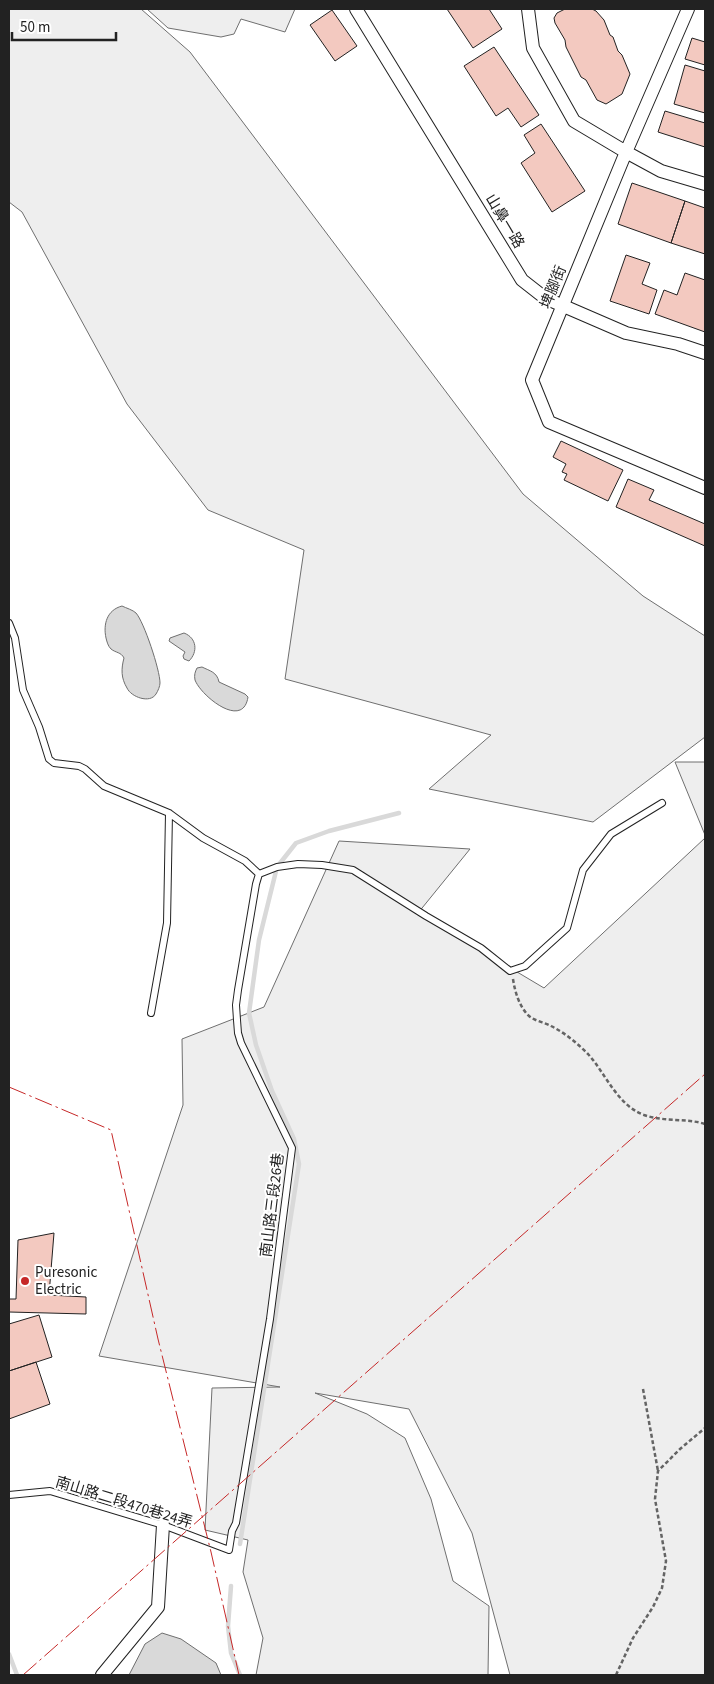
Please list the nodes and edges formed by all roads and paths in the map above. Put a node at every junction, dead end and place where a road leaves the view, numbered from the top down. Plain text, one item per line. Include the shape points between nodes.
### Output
1 (356, 9) edge
2 (528, 9) edge
3 (688, 9) edge
4 (626, 152) junction
5 (705, 184) edge
6 (563, 306) junction
7 (705, 353) edge
8 (705, 488) edge
9 (9, 623) edge
10 (662, 803) dead end
11 (169, 813) junction
12 (259, 874) junction
13 (510, 971) junction
14 (150, 1013) dead end
15 (705, 1124) edge
16 (643, 1390) dead end
17 (705, 1428) edge
18 (658, 1471) junction
19 (9, 1495) edge
20 (163, 1525) junction
21 (229, 1550) joint
22 (102, 1675) edge
23 (616, 1675) edge

1 - 6 street, 山鼻一路 via 522,280 545,298
2 - 4 street via 533,48 574,121
3 - 4 street, 埤腳街
4 - 5 street via 661,171
4 - 6 street, 埤腳街
6 - 7 street, 山鼻一路 via 626,333
6 - 8 street, 埤腳街 via 532,380 549,422
9 - 11 lane via 15,638 24,690 49,759 54,763 79,766 104,786
10 - 13 lane via 611,834 583,870 567,928 525,966
11 - 12 lane via 203,838 245,861
11 - 14 lane via 167,922
12 - 13 lane via 298,864 353,870 481,948
12 - 21 lane, 南山路三段26巷 via 238,990 238,1034 292,1148 270,1319
13 - 15 path via 521,1007 529,1017 550,1025 571,1039 629,1106 660,1119
16 - 18 path
17 - 18 path
18 - 23 path via 654,1499 666,1561 662,1588
19 - 20 lane, 南山路二段470巷24弄 via 50,1491
20 - 21 lane, 南山路二段470巷24弄
20 - 22 street via 158,1607

